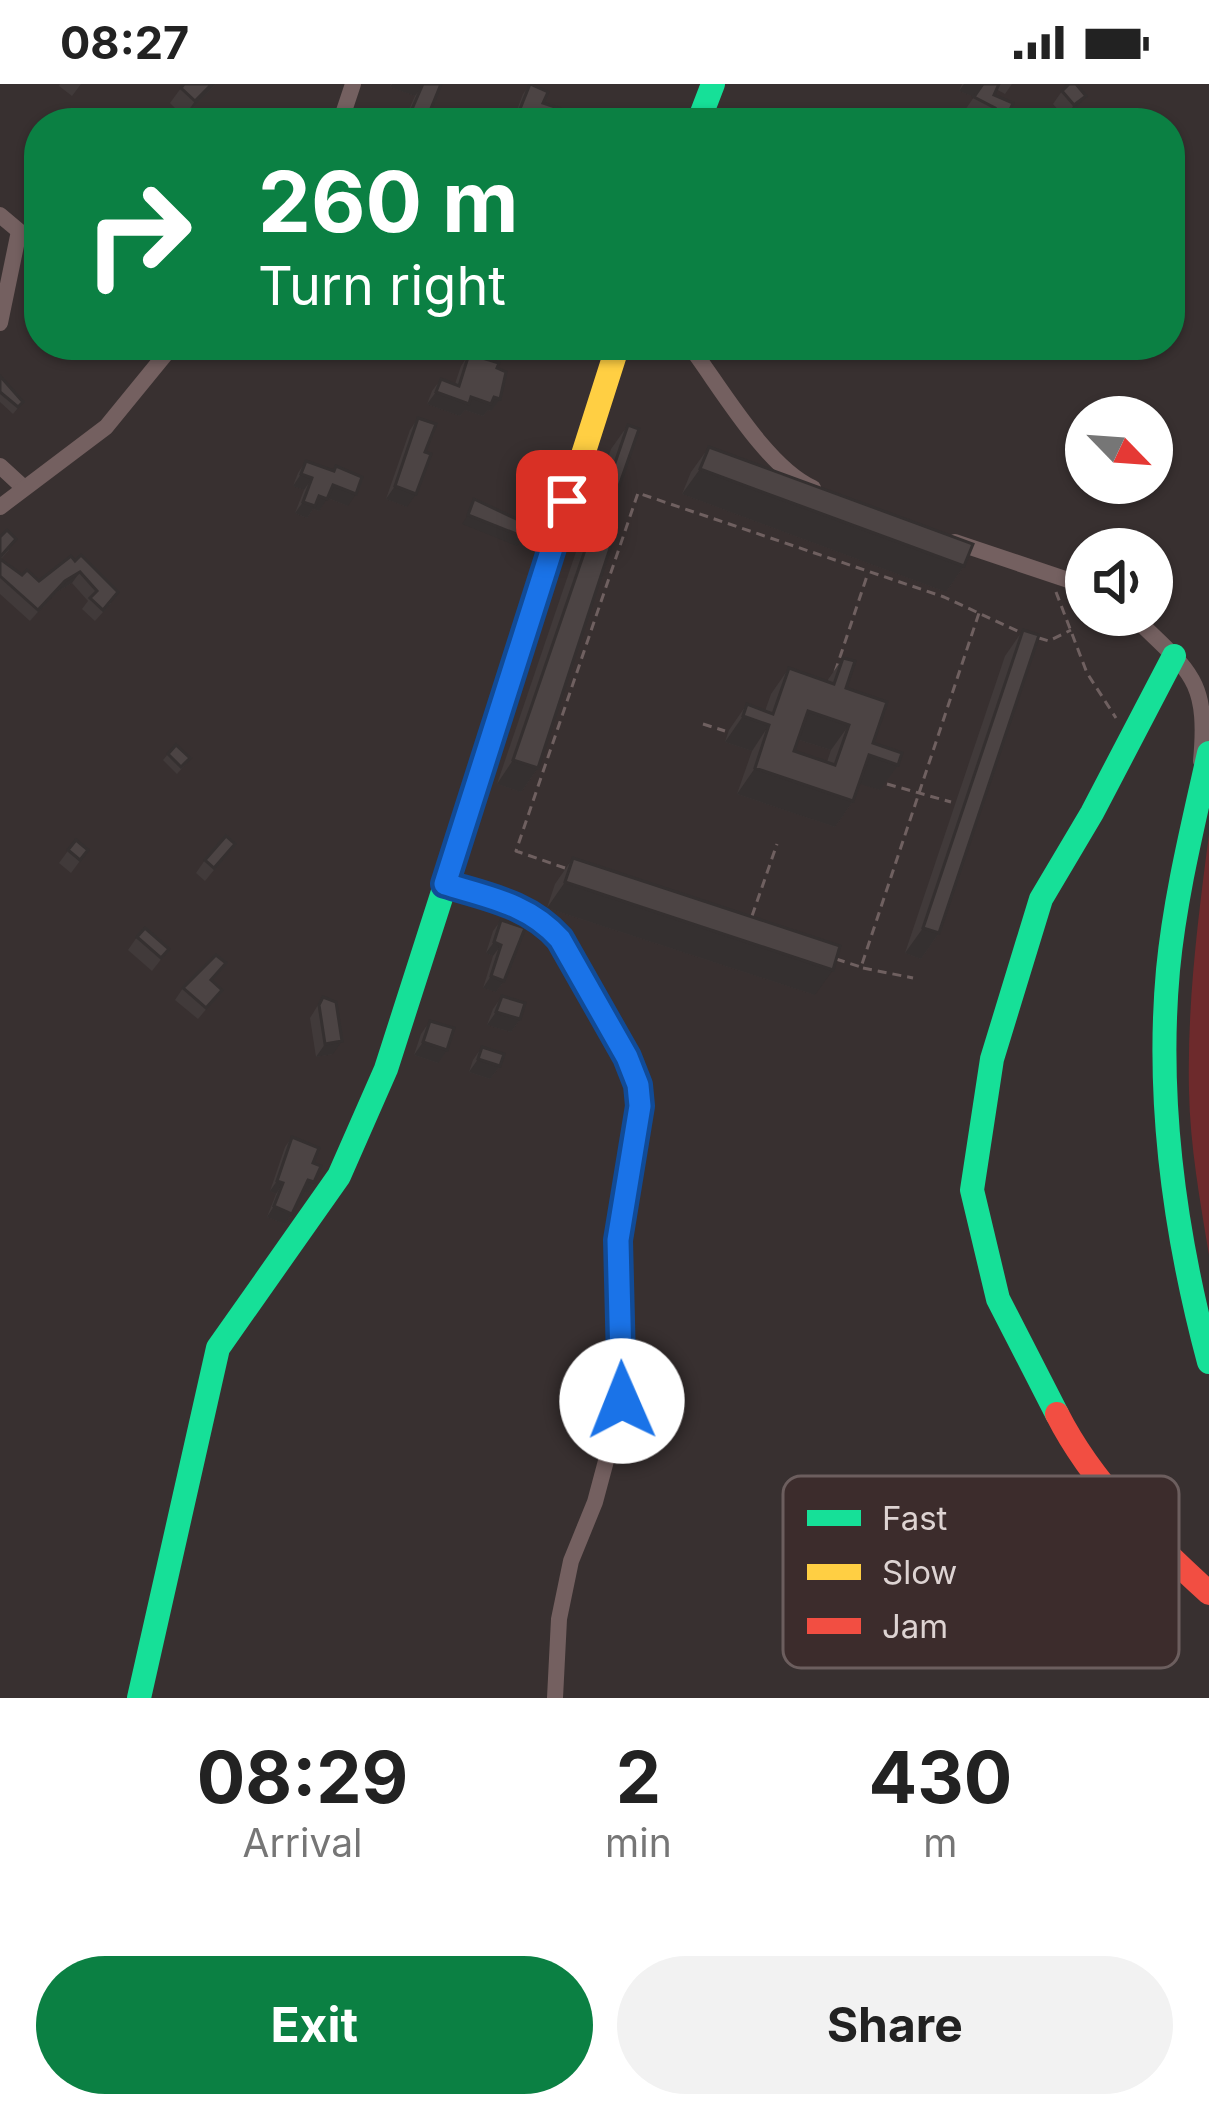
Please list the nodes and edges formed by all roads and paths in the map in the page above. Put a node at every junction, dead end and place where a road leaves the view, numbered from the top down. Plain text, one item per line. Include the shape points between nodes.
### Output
1 (0, 215) edge
2 (0, 323) edge
3 (161, 360) edge
4 (613, 360) edge
5 (700, 360) edge
6 (0, 466) edge
7 (24, 488) junction
8 (830, 496) edge
9 (0, 507) edge
10 (946, 539) edge
11 (868, 571) junction
12 (1048, 574) junction
13 (1065, 579) edge
14 (979, 614) junction
15 (1065, 617) edge
16 (1065, 633) edge
17 (1072, 636) edge
18 (1154, 636) edge
19 (1174, 656) junction
20 (832, 680) edge
21 (703, 724) dead end
22 (725, 731) dead end
23 (1129, 742) junction
24 (1209, 753) edge
25 (887, 784) dead end
26 (919, 793) junction
27 (951, 802) dead end
28 (1195, 815) junction
29 (777, 844) dead end
30 (579, 873) edge
31 (445, 884) junction
32 (748, 929) edge
33 (838, 960) edge
34 (861, 967) junction
35 (913, 978) dead end
36 (1209, 1362) edge
37 (1095, 1476) edge
38 (1179, 1566) edge
39 (1209, 1593) edge
40 (139, 1698) edge
41 (555, 1698) edge

1 - 2 street via 19,232
3 - 7 street via 106,427
4 - 31 main road
5 - 8 street via 764,445 801,483
6 - 7 street
7 - 9 street
10 - 12 street
11 - 14 path
11 - 20 path
11 - 30 path via 638,493 516,851
12 - 13 street
12 - 15 path
14 - 16 path via 1049,641
14 - 26 path
17 - 23 path
18 - 19 street
19 - 23 main road
19 - 28 street via 1197,680 1202,712
21 - 22 path
23 - 37 main road via 1041,899 992,1059 973,1190 998,1299
24 - 28 main road
25 - 26 path
26 - 27 path
26 - 34 path
28 - 36 main road via 1169,965 1166,1043 1175,1188
29 - 32 path
31 - 40 main road via 386,1069 339,1176 218,1348
31 - 41 street via 547,924 638,1085 618,1240 622,1401 571,1562
33 - 34 path
34 - 35 path
38 - 39 main road

